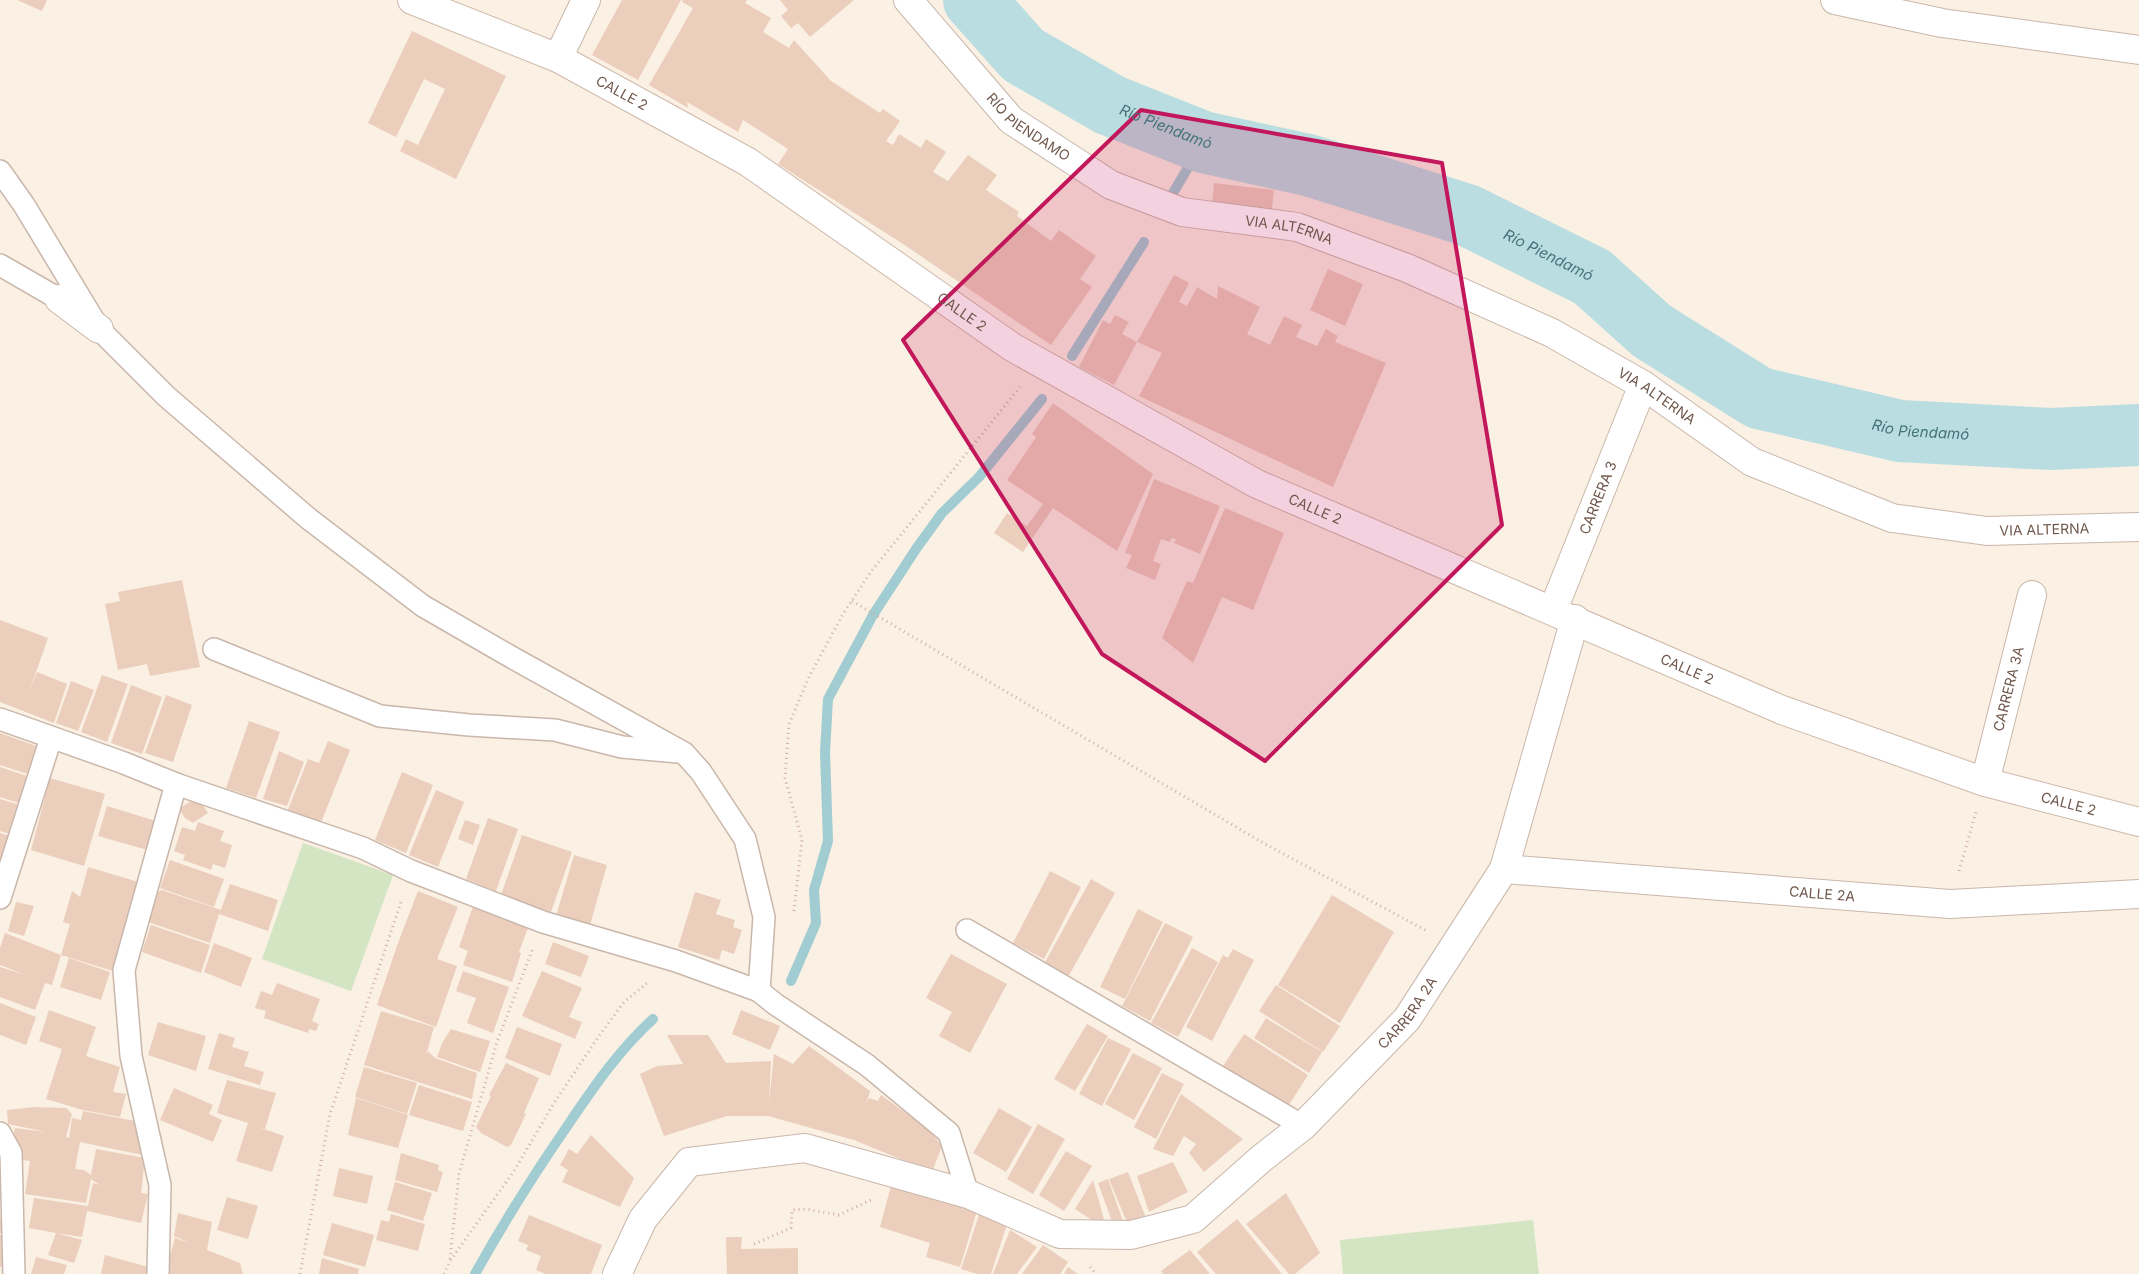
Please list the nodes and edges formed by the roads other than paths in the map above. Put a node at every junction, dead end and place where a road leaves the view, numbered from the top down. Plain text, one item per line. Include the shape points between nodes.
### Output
1 (412, 0) edge
2 (586, 0) edge
3 (908, 0) edge
4 (1835, 0) edge
5 (2139, 50) edge
6 (558, 58) junction
7 (0, 171) edge
8 (1182, 212) joint
9 (0, 265) edge
10 (59, 299) joint
11 (99, 329) junction
12 (1643, 385) junction
13 (2139, 527) edge
14 (2032, 594) dead end
15 (1564, 614) junction
16 (214, 649) dead end
17 (0, 719) edge
18 (51, 738) junction
19 (684, 753) junction
20 (1985, 782) junction
21 (176, 784) junction
22 (2139, 822) edge
23 (1504, 869) junction
24 (2139, 894) edge
25 (0, 898) edge
26 (967, 930) dead end
27 (759, 991) junction
28 (1303, 1126) junction
29 (0, 1133) edge
30 (968, 1194) junction
31 (14, 1274) edge
32 (158, 1274) edge
33 (617, 1274) edge

1 - 6 street, CALLE 2
2 - 6 street
3 - 8 street, RÍO PIENDAMO via 1011,120 1111,185
4 - 5 street via 1942,23
6 - 15 street, CALLE 2 via 748,162 1012,347 1257,484
7 - 11 lane
8 - 12 street, VIA ALTERNA via 1297,228 1407,268 1552,333
9 - 10 lane
10 - 11 street
11 - 19 lane via 167,397 309,519 423,606
12 - 13 street, VIA ALTERNA via 1752,462 1892,518 1987,531
12 - 15 street, CARRERA 3
14 - 20 street, CARRERA 3A
15 - 20 street, CALLE 2 via 1782,710
15 - 23 street, CARRERA 2A
16 - 19 lane via 380,716 555,730 622,747
17 - 18 lane
18 - 21 lane
18 - 25 lane
19 - 27 lane via 701,772 745,839 764,917
20 - 22 street, CALLE 2
21 - 27 lane via 363,848 411,871 544,922 676,961
21 - 32 lane via 124,970 131,1056 160,1185
23 - 24 street, CALLE 2A via 1950,904
23 - 28 street, CARRERA 2A via 1407,1019
26 - 28 lane
27 - 30 lane via 867,1065 949,1133
28 - 30 street, CARRERA 2A via 1193,1219 1131,1235 1060,1234
29 - 31 lane via 11,1154
30 - 33 street via 805,1148 689,1162 643,1219

